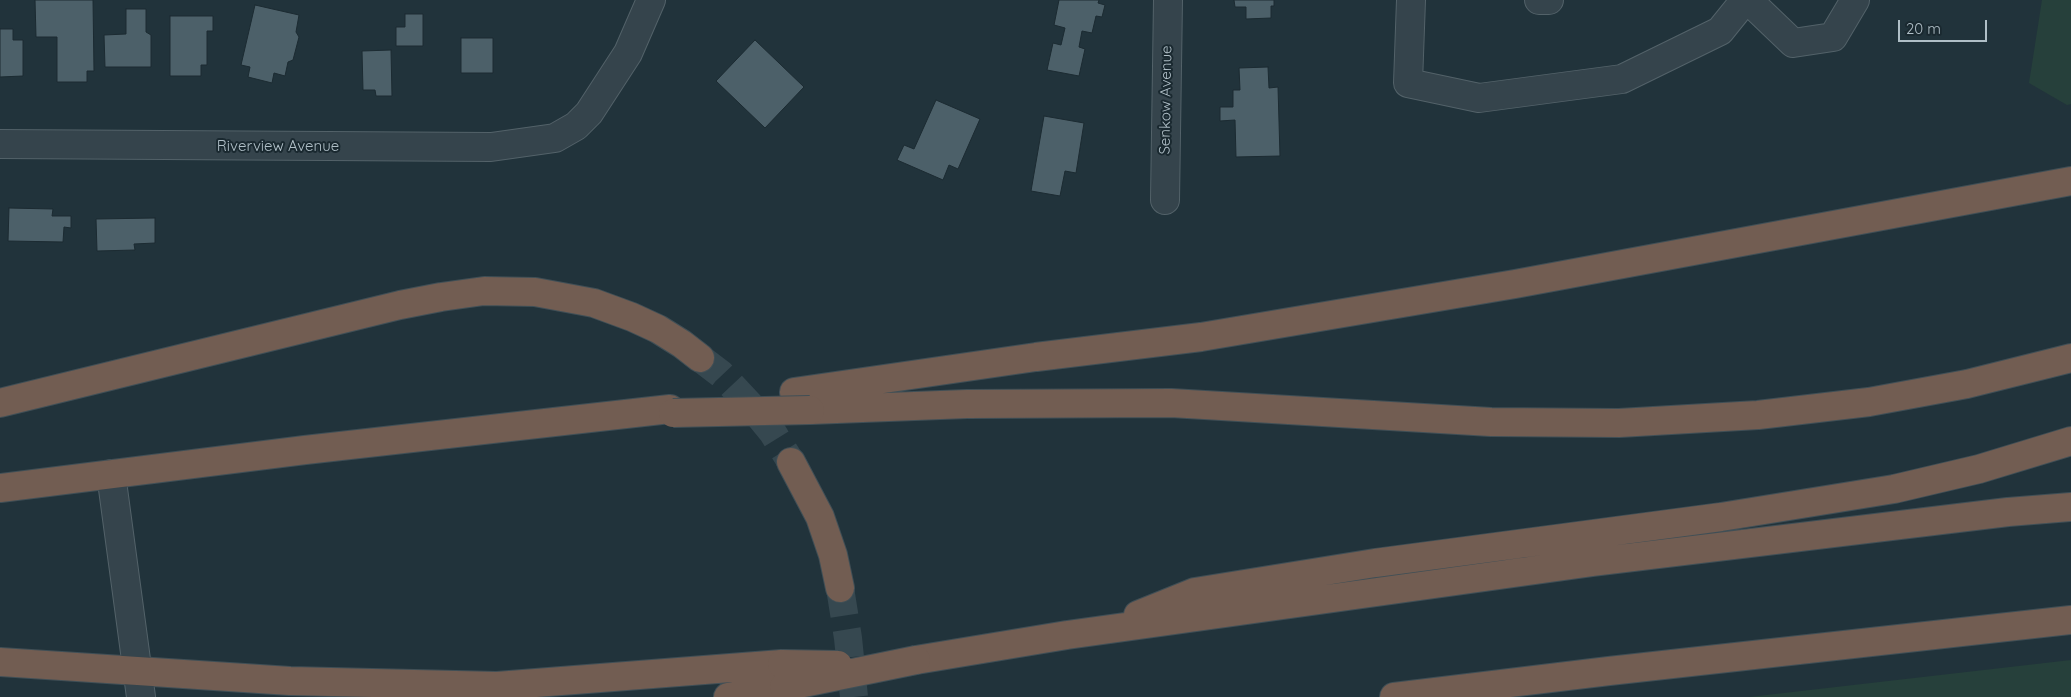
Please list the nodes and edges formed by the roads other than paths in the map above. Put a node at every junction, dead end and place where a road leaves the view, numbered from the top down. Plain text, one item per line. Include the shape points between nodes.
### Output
1 (651, 0) edge
2 (1168, 0) edge
3 (1412, 0) edge
4 (1539, 0) edge
5 (1549, 0) edge
6 (1747, 0) edge
7 (1855, 0) edge
8 (0, 144) edge
9 (2071, 181) edge
10 (1165, 200) dead end
11 (700, 358) tunnel mouth
12 (2069, 359) edge
13 (802, 401) junction
14 (0, 403) edge
15 (2071, 441) edge
16 (791, 462) tunnel mouth
17 (111, 474) junction
18 (0, 488) edge
19 (2071, 507) edge
20 (840, 588) tunnel mouth
21 (2071, 620) edge
22 (1095, 632) junction
23 (0, 662) edge
24 (783, 675) junction
25 (140, 684) edge
26 (1449, 693) edge
27 (728, 697) edge
28 (1394, 697) edge

1 - 8 street, Riverview Avenue via 628,53 589,112 576,126 555,138 491,147
2 - 10 street, Senkow Avenue
3 - 6 street via 1408,83 1479,98 1622,79 1720,31
4 - 5 street
6 - 7 street via 1792,43 1833,37
9 - 13 highway via 1515,284 1201,337 1036,357
11 - 14 highway via 658,329 594,303 535,292 484,291 372,312
12 - 13 highway via 1967,384 1869,402 1758,415 1619,423 1499,423 1152,403
13 - 17 highway, bridge via 664,411
15 - 22 highway via 1979,469 1806,504 1721,518 1375,562 1195,592
16 - 20 highway via 820,517
17 - 18 highway
17 - 25 street
19 - 22 highway via 1593,562
21 - 26 highway
22 - 24 highway, bridge via 879,667
23 - 25 highway
24 - 25 highway via 497,686 290,681
24 - 27 highway
26 - 28 highway

